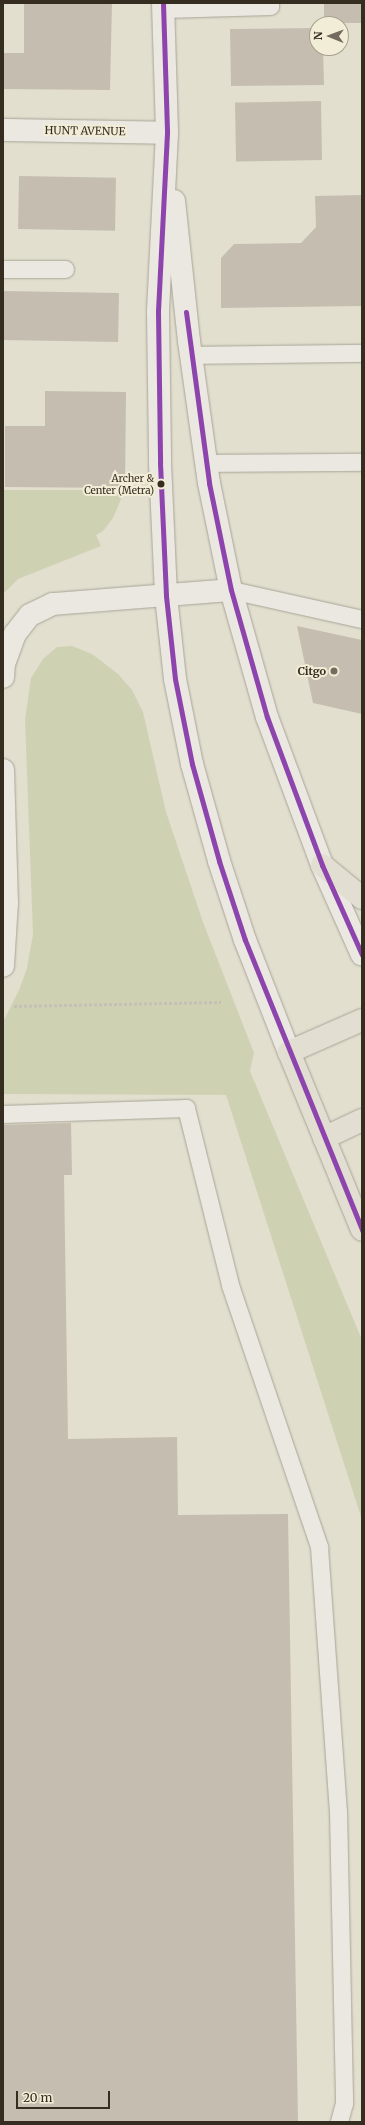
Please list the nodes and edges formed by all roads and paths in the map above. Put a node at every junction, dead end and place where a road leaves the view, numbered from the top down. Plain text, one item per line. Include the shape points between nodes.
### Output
1 (270, 3) edge
2 (163, 6) edge
3 (3, 130) edge
4 (166, 133) junction
5 (3, 269) edge
6 (65, 269) dead end
7 (362, 353) edge
8 (191, 355) junction
9 (362, 462) edge
10 (206, 463) junction
11 (231, 590) junction
12 (166, 596) junction
13 (362, 619) edge
14 (3, 677) edge
15 (3, 770) edge
16 (322, 864) junction
17 (362, 898) edge
18 (362, 955) edge
19 (3, 966) edge
20 (221, 1002) dead end
21 (14, 1006) dead end
22 (362, 1020) edge
23 (289, 1052) junction
24 (3, 1114) edge
25 (362, 1120) edge
26 (324, 1138) junction
27 (362, 1230) edge
28 (339, 2122) edge

1 - 2 lane via 270,6
2 - 4 main road
3 - 4 main road, HUNT AVENUE
4 - 8 main road
4 - 12 main road via 158,312 160,463
5 - 6 lane
7 - 8 lane
8 - 10 main road
9 - 10 lane
10 - 11 main road
11 - 12 main road
11 - 13 lane
11 - 16 main road via 267,717
12 - 14 main road via 53,604 30,615 15,634 4,664
12 - 23 main road via 175,679 192,764 219,861
15 - 19 main road via 7,902
16 - 17 main road
16 - 18 main road
20 - 21 path
22 - 23 main road
23 - 26 main road
24 - 28 lane via 186,1108 230,1285 318,1548 338,1811 344,2103
25 - 26 main road
26 - 27 main road

